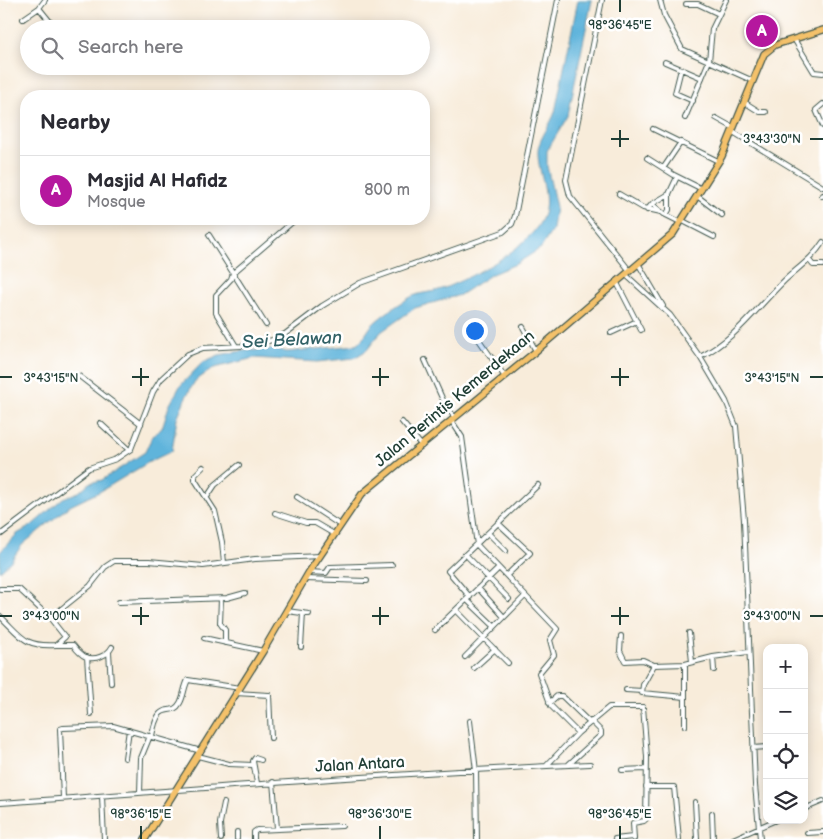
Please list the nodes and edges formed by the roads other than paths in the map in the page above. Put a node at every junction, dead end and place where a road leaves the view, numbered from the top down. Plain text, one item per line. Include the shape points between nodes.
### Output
1 (45, 0) edge
2 (558, 0) edge
3 (602, 0) edge
4 (660, 0) edge
5 (726, 0) edge
6 (686, 4) dead end
7 (39, 8) junction
8 (719, 14) junction
9 (23, 19) dead end
10 (49, 20) edge
11 (823, 30) edge
12 (794, 39) junction
13 (709, 61) junction
14 (665, 62) dead end
15 (681, 69) junction
16 (822, 73) edge
17 (702, 78) junction
18 (751, 80) junction
19 (823, 80) edge
20 (693, 101) junction
21 (744, 102) junction
22 (823, 104) edge
23 (766, 112) dead end
24 (685, 118) dead end
25 (716, 118) dead end
26 (823, 126) edge
27 (653, 129) dead end
28 (733, 130) junction
29 (681, 142) junction
30 (647, 158) dead end
31 (718, 161) junction
32 (664, 167) junction
33 (677, 177) junction
34 (823, 187) edge
35 (702, 189) junction
36 (619, 194) dead end
37 (669, 194) junction
38 (697, 196) junction
39 (652, 204) junction
40 (647, 210) junction
41 (661, 212) junction
42 (666, 215) junction
43 (722, 215) dead end
44 (681, 221) junction
45 (289, 225) edge
46 (209, 236) dead end
47 (714, 237) dead end
48 (823, 242) edge
49 (809, 260) junction
50 (638, 265) junction
51 (823, 265) edge
52 (233, 273) junction
53 (628, 273) junction
54 (617, 283) junction
55 (664, 308) junction
56 (637, 321) junction
57 (266, 325) dead end
58 (523, 326) dead end
59 (641, 330) dead end
60 (611, 333) dead end
61 (476, 334) dead end
62 (236, 346) junction
63 (536, 351) junction
64 (700, 357) junction
65 (426, 360) dead end
66 (79, 376) dead end
67 (505, 376) junction
68 (453, 419) junction
69 (402, 422) dead end
70 (100, 423) dead end
71 (141, 424) junction
72 (422, 446) junction
73 (129, 450) junction
74 (239, 465) dead end
75 (203, 467) dead end
76 (538, 485) dead end
77 (207, 497) junction
78 (297, 497) dead end
79 (275, 513) dead end
80 (498, 524) junction
81 (340, 525) junction
82 (334, 534) junction
83 (488, 534) junction
84 (0, 535) edge
85 (477, 545) junction
86 (506, 551) dead end
87 (466, 555) junction
88 (320, 556) junction
89 (224, 563) junction
90 (392, 565) dead end
91 (499, 568) junction
92 (309, 572) junction
93 (507, 575) junction
94 (488, 578) junction
95 (305, 579) junction
96 (367, 581) dead end
97 (478, 588) junction
98 (0, 589) edge
99 (244, 592) dead end
100 (526, 596) junction
101 (469, 598) junction
102 (221, 599) junction
103 (509, 599) dead end
104 (119, 602) dead end
105 (456, 610) junction
106 (287, 611) junction
107 (303, 613) junction
108 (309, 614) dead end
109 (0, 616) edge
110 (504, 617) junction
111 (50, 618) junction
112 (494, 626) junction
113 (434, 630) dead end
114 (688, 633) dead end
115 (621, 636) dead end
116 (204, 638) dead end
117 (483, 638) junction
118 (225, 643) junction
119 (56, 645) junction
120 (112, 646) dead end
121 (301, 647) dead end
122 (495, 649) junction
123 (109, 652) junction
124 (263, 652) junction
125 (748, 652) junction
126 (713, 656) junction
127 (87, 657) junction
128 (465, 657) dead end
129 (692, 662) junction
130 (508, 663) dead end
131 (654, 664) junction
132 (685, 664) junction
133 (474, 668) dead end
134 (714, 670) dead end
135 (111, 683) dead end
136 (238, 690) junction
137 (626, 690) dead end
138 (643, 693) junction
139 (685, 698) junction
140 (549, 703) junction
141 (643, 707) junction
142 (91, 714) dead end
143 (470, 721) dead end
144 (590, 722) junction
145 (686, 726) dead end
146 (129, 730) junction
147 (578, 733) junction
148 (151, 736) junction
149 (272, 738) dead end
150 (763, 747) edge
151 (753, 748) junction
152 (199, 753) junction
153 (124, 758) dead end
154 (261, 760) dead end
155 (569, 764) junction
156 (590, 764) dead end
157 (253, 765) junction
158 (547, 765) junction
159 (646, 769) junction
160 (622, 770) dead end
161 (476, 771) junction
162 (274, 782) junction
163 (257, 783) junction
164 (646, 787) junction
165 (174, 791) junction
166 (140, 793) junction
167 (102, 796) junction
168 (64, 798) junction
169 (823, 801) edge
170 (695, 802) dead end
171 (0, 803) edge
172 (224, 804) dead end
173 (808, 807) edge
174 (712, 813) dead end
175 (766, 824) edge
176 (342, 826) dead end
177 (758, 827) junction
178 (277, 828) junction
179 (237, 832) dead end
180 (823, 832) edge
181 (807, 833) dead end
182 (634, 838) edge
183 (104, 839) edge
184 (145, 839) edge
185 (221, 839) edge
186 (237, 839) edge
187 (254, 839) edge
188 (477, 839) edge
189 (615, 839) edge
190 (679, 839) edge
191 (697, 839) edge
192 (713, 839) edge
193 (734, 839) edge
194 (760, 839) edge

1 - 7 street
2 - 62 street via 515,216 509,228 360,283 273,340
3 - 53 street via 566,180 570,196
4 - 13 street via 664,16 682,49
5 - 8 street
6 - 8 street via 698,4
7 - 9 street
7 - 10 street
8 - 13 street via 710,35
11 - 12 main road, Jalan Perintis Kemerdekaan
12 - 16 street via 813,71
12 - 18 main road, Jalan Perintis Kemerdekaan via 768,49
13 - 17 street
13 - 18 street
14 - 15 street
15 - 17 street
15 - 20 street via 675,93
16 - 19 street
17 - 20 street
18 - 21 main road, Jalan Perintis Kemerdekaan
20 - 24 street
21 - 23 street
21 - 28 main road, Jalan Perintis Kemerdekaan
22 - 26 street via 816,110
25 - 28 street
27 - 29 street
28 - 31 main road, Jalan Perintis Kemerdekaan
28 - 34 street
29 - 31 street
29 - 32 street
30 - 32 street
31 - 35 main road, Jalan Perintis Kemerdekaan
32 - 33 street
33 - 35 street
33 - 37 street
35 - 38 main road, Jalan Perintis Kemerdekaan
36 - 40 street
37 - 39 street
37 - 42 street
38 - 43 street
38 - 44 main road, Jalan Perintis Kemerdekaan
39 - 40 street
39 - 41 street
40 - 41 street
41 - 42 street
42 - 44 street
44 - 47 street
44 - 50 main road, Jalan Perintis Kemerdekaan via 673,234
45 - 52 street
46 - 52 street
48 - 49 street
49 - 51 street via 813,265
49 - 64 street via 785,280 746,323 722,344
50 - 53 main road, Jalan Perintis Kemerdekaan
50 - 55 street
52 - 57 street
52 - 62 street via 216,296 216,313
53 - 54 main road, Jalan Perintis Kemerdekaan
53 - 55 street
54 - 56 street
54 - 63 main road, Jalan Perintis Kemerdekaan
55 - 64 street
56 - 59 street
56 - 60 street
58 - 63 street
61 - 67 street
62 - 71 street via 203,348 188,354 161,379
63 - 67 main road, Jalan Perintis Kemerdekaan
64 - 125 street via 726,401 737,432
65 - 68 street
66 - 71 street
67 - 68 main road, Jalan Perintis Kemerdekaan
68 - 72 main road, Jalan Perintis Kemerdekaan
68 - 85 street via 462,437
69 - 72 street
70 - 73 street
71 - 73 street
72 - 81 main road, Jalan Perintis Kemerdekaan via 365,491
73 - 84 street via 116,459 89,468
74 - 77 street via 215,485
75 - 77 street via 195,480
76 - 80 street
77 - 89 street via 219,525
78 - 81 street
79 - 82 street via 315,523
80 - 83 street
80 - 93 street via 530,553
81 - 82 main road, Jalan Perintis Kemerdekaan
82 - 88 main road, Jalan Perintis Kemerdekaan
83 - 85 street
83 - 86 street
85 - 87 street
85 - 91 street
87 - 94 street
87 - 101 street via 448,573
88 - 89 street
88 - 92 main road, Jalan Perintis Kemerdekaan
89 - 111 street via 203,566 114,561 90,586
90 - 92 street via 330,566 326,573
91 - 93 street
91 - 94 street
92 - 95 main road, Jalan Perintis Kemerdekaan
93 - 100 street
94 - 97 street
94 - 103 street
95 - 96 street
95 - 106 main road, Jalan Perintis Kemerdekaan
97 - 101 street
97 - 110 street
98 - 111 street via 19,589
99 - 102 street via 233,598
100 - 110 street
100 - 140 street via 557,629 550,640 554,655 539,673
101 - 105 street
101 - 112 street
102 - 104 street
102 - 118 street via 220,623 225,630
105 - 113 street
105 - 117 street
106 - 107 street
106 - 124 main road, Jalan Perintis Kemerdekaan
107 - 108 street
107 - 121 street
109 - 119 street via 32,645
110 - 112 street
111 - 119 street via 65,636
112 - 117 street
114 - 129 street
115 - 131 street via 620,651 625,661 643,660
116 - 118 street
117 - 122 street
117 - 128 street
118 - 124 street
119 - 127 street via 73,645
120 - 123 street
122 - 130 street
122 - 133 street
123 - 127 street
123 - 135 street
124 - 136 main road, Jalan Perintis Kemerdekaan
125 - 126 street
125 - 151 street
126 - 129 street
126 - 134 street
127 - 142 street
129 - 132 street
131 - 132 street
131 - 138 street
132 - 139 street
136 - 148 street via 188,680 178,706 162,711 155,718
136 - 149 street via 269,695
136 - 152 main road, Jalan Perintis Kemerdekaan
137 - 138 street
138 - 139 street
138 - 141 street
139 - 145 street
140 - 144 street via 562,696
140 - 147 street
141 - 144 street via 609,707
141 - 159 street
143 - 161 street
144 - 147 street
144 - 155 street via 601,734
146 - 148 street
146 - 153 street
146 - 168 street via 109,726 60,729
147 - 158 street
148 - 152 street
148 - 166 street via 142,758
150 - 151 street
151 - 177 street
152 - 157 street via 229,764
152 - 165 main road, Jalan Perintis Kemerdekaan
154 - 157 street via 254,759
155 - 156 street, Jalan Antara
155 - 158 street, Jalan Antara
157 - 163 street
158 - 161 street, Jalan Antara
159 - 160 street
159 - 164 street
161 - 162 street, Jalan Antara
161 - 188 street
162 - 163 street, Jalan Antara
162 - 178 street
163 - 165 street, Jalan Antara
164 - 182 street via 646,818 633,823
164 - 190 street via 674,786
165 - 166 street, Jalan Antara
165 - 184 main road, Jalan Perintis Kemerdekaan
166 - 167 street, Jalan Antara
167 - 168 street, Jalan Antara
167 - 183 street
168 - 171 street, Jalan Antara
169 - 173 street
170 - 191 street
172 - 185 street
174 - 192 street
175 - 177 street
176 - 178 street
177 - 193 street
177 - 194 street
178 - 187 street via 255,830
179 - 186 street
180 - 181 street
182 - 189 street

